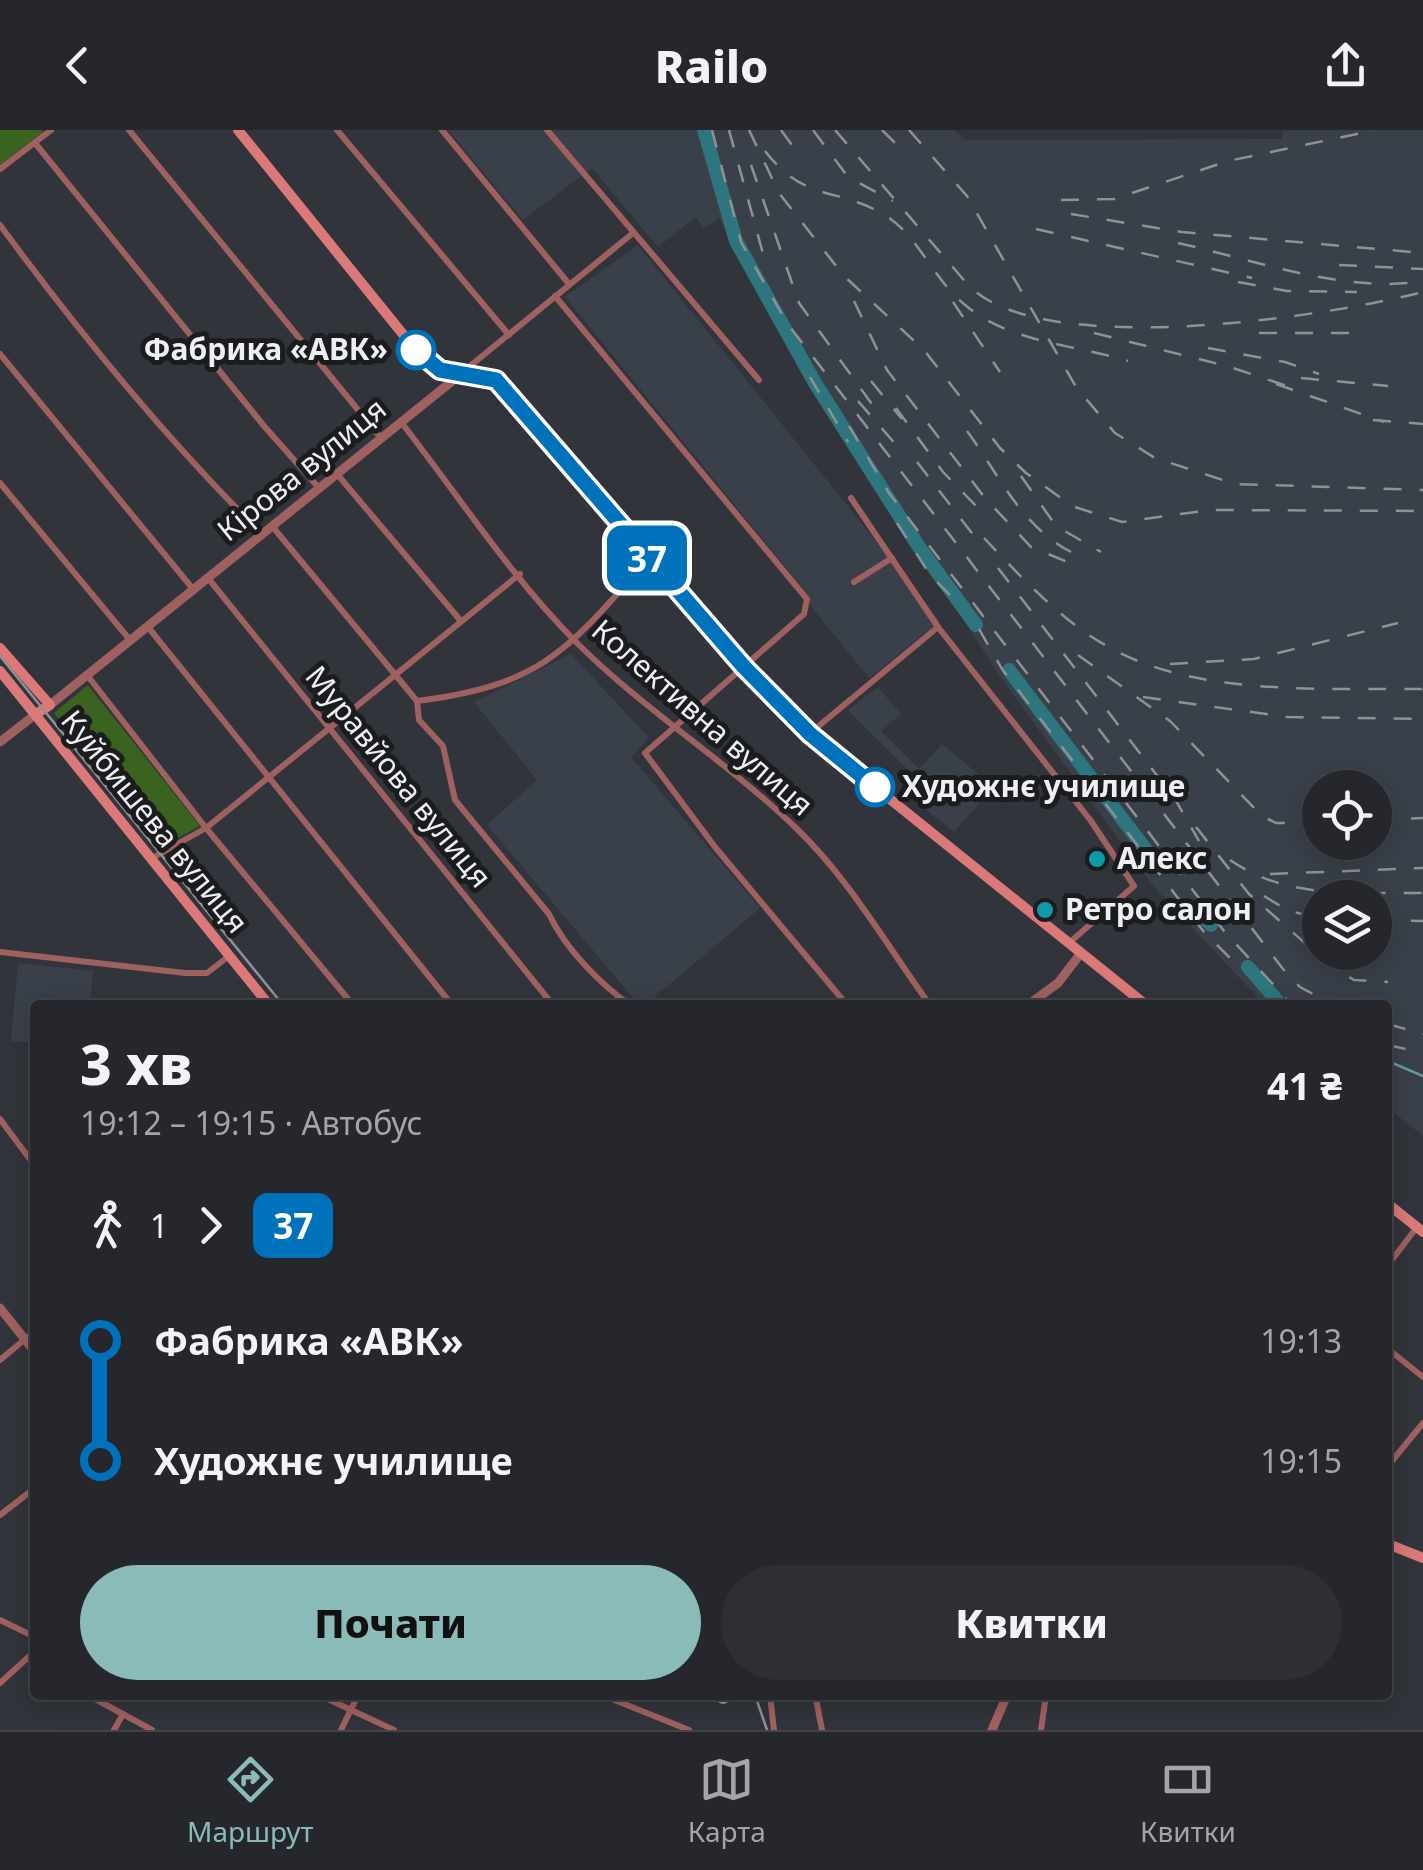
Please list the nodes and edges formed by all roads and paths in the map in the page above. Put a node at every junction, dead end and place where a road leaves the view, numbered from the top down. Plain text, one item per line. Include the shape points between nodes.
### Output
1 (51, 130) edge
2 (129, 130) edge
3 (238, 130) edge
4 (337, 130) edge
5 (442, 130) edge
6 (547, 130) edge
7 (35, 142) junction
8 (0, 170) edge
9 (0, 225) edge
10 (633, 233) junction
11 (569, 284) junction
12 (555, 296) junction
13 (509, 335) junction
14 (0, 354) edge
15 (462, 374) junction
16 (759, 380) dead end
17 (401, 422) junction
18 (382, 438) junction
19 (337, 474) junction
20 (0, 483) edge
21 (319, 488) junction
22 (851, 498) dead end
23 (272, 526) junction
24 (262, 534) junction
25 (892, 558) junction
26 (648, 559) junction
27 (520, 574) junction
28 (208, 578) junction
29 (854, 582) dead end
30 (194, 589) junction
31 (460, 620) junction
32 (148, 627) junction
33 (938, 627) junction
34 (130, 640) junction
35 (576, 642) junction
36 (0, 648) edge
37 (744, 667) junction
38 (0, 671) edge
39 (397, 674) junction
40 (87, 675) junction
41 (417, 701) junction
42 (50, 705) junction
43 (36, 714) junction
44 (674, 728) junction
45 (329, 730) junction
46 (810, 734) junction
47 (0, 742) edge
48 (269, 777) junction
49 (206, 828) junction
50 (152, 858) junction
51 (1069, 942) junction
52 (0, 952) edge
53 (1081, 953) junction
54 (229, 956) junction
55 (265, 1000) edge
56 (349, 1000) edge
57 (448, 1000) edge
58 (549, 1000) edge
59 (623, 1000) edge
60 (844, 1000) edge
61 (926, 1000) edge
62 (1035, 1000) edge
63 (1140, 1000) edge
64 (0, 1119) edge
65 (30, 1159) edge
66 (1392, 1207) edge
67 (1420, 1230) edge
68 (1392, 1261) edge
69 (0, 1308) edge
70 (30, 1335) edge
71 (25, 1339) junction
72 (30, 1346) edge
73 (1392, 1353) edge
74 (0, 1360) edge
75 (1423, 1377) edge
76 (1423, 1423) edge
77 (1392, 1461) edge
78 (30, 1492) edge
79 (0, 1516) edge
80 (1392, 1546) edge
81 (1423, 1558) edge
82 (0, 1620) edge
83 (30, 1635) edge
84 (28, 1657) joint
85 (30, 1660) edge
86 (2, 1679) edge
87 (97, 1700) edge
88 (330, 1700) edge
89 (356, 1700) edge
90 (614, 1700) edge
91 (771, 1700) edge
92 (816, 1700) edge
93 (1005, 1700) edge
94 (1045, 1700) edge
95 (351, 1710) junction
96 (123, 1714) junction
97 (114, 1730) edge
98 (152, 1730) edge
99 (341, 1730) edge
100 (394, 1730) edge
101 (689, 1730) edge
102 (774, 1730) edge
103 (822, 1730) edge
104 (992, 1730) edge
105 (1040, 1730) edge

1 - 7 street
2 - 18 street
3 - 15 main road via 423,358
4 - 13 street
5 - 11 street
6 - 10 street
7 - 8 street
7 - 21 street
9 - 24 street via 203,476
10 - 11 street, Кірова вулиця
10 - 16 street
11 - 12 street, Кірова вулиця
12 - 13 street, Кірова вулиця
12 - 37 street via 807,599 804,614
13 - 15 street, Кірова вулиця
14 - 30 street
15 - 17 street, Кірова вулиця
15 - 26 main road via 496,380
17 - 18 street, Кірова вулиця
17 - 27 street, Колективна вулиця
18 - 19 street, Кірова вулиця
19 - 21 street, Кірова вулиця
19 - 31 street
20 - 34 street
21 - 23 street, Кірова вулиця
22 - 25 street
23 - 24 street, Кірова вулиця
23 - 39 street
24 - 28 street, Кірова вулиця
25 - 29 street
25 - 33 street
26 - 35 street
26 - 37 main road
27 - 31 street
27 - 35 street, Колективна вулиця
28 - 30 street, Кірова вулиця
28 - 45 street, Муравйова вулиця
30 - 32 street, Кірова вулиця
31 - 39 street
32 - 34 street, Кірова вулиця
32 - 48 street
33 - 46 street
33 - 51 street via 1134,886
34 - 40 street, Кірова вулиця
35 - 41 street via 541,666 478,693
35 - 44 street, Колективна вулиця
36 - 42 main road, Куйбишева вулиця
37 - 44 street
37 - 46 main road
38 - 43 main road, Куйбишева вулиця
39 - 41 street
39 - 45 street
40 - 42 street, Кірова вулиця
40 - 49 street
41 - 59 street via 419,720 443,746 455,800 556,929
42 - 43 main road, Кірова вулиця
43 - 47 street, Кірова вулиця
43 - 50 main road, Куйбишева вулиця
44 - 60 street via 645,753
44 - 61 street, Колективна вулиця via 801,832
45 - 48 street
45 - 58 street, Муравйова вулиця
46 - 51 main road
48 - 49 street
48 - 57 street
49 - 50 street
49 - 56 street
50 - 54 main road, Куйбишева вулиця
51 - 53 main road
52 - 54 street via 185,973 207,972
53 - 62 street via 1058,984
53 - 63 main road
54 - 55 main road, Куйбишева вулиця
64 - 65 street
66 - 67 main road
67 - 68 street
69 - 71 street
70 - 71 street
71 - 72 street
71 - 74 street
73 - 75 street
76 - 77 street
78 - 79 street
80 - 81 main road
82 - 83 street
84 - 85 street
84 - 86 street
87 - 96 street
88 - 95 street
89 - 95 street
90 - 101 street
91 - 102 street
92 - 103 street
93 - 104 street
94 - 105 street
95 - 99 street
95 - 100 street
96 - 97 street
96 - 98 street

